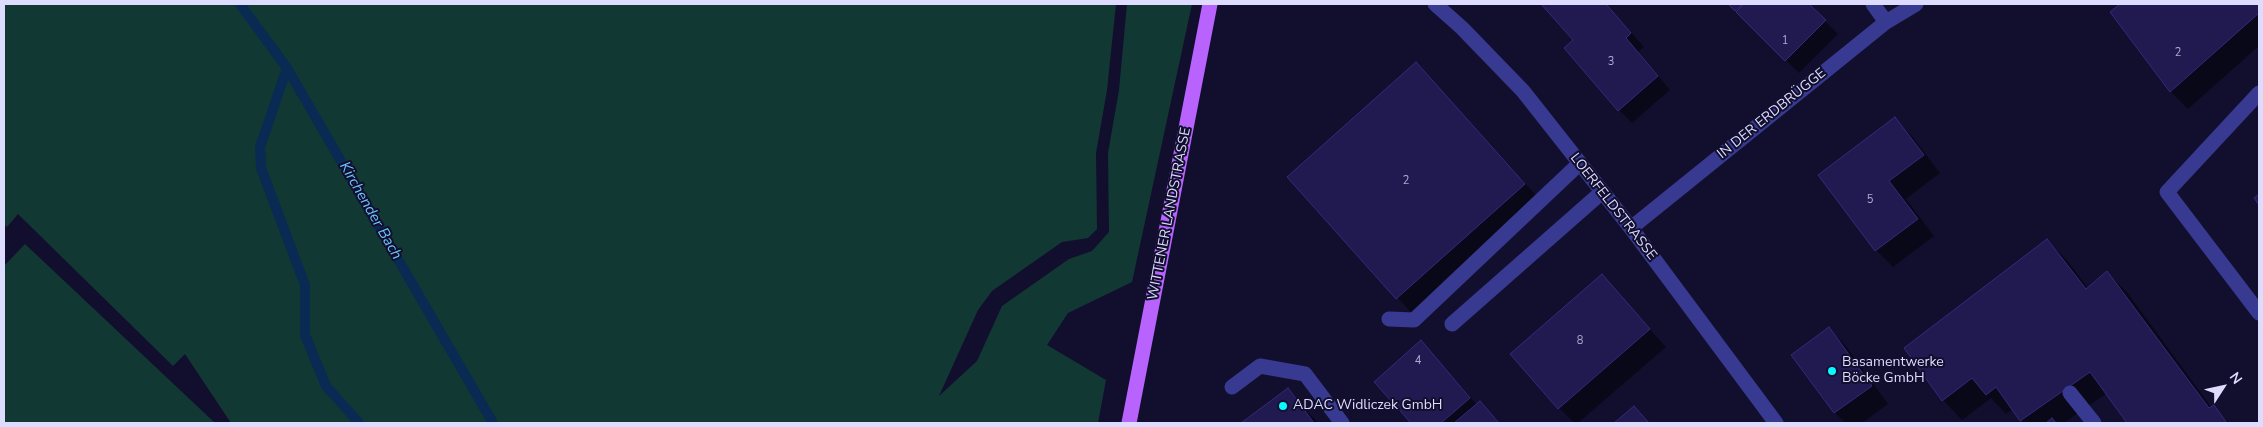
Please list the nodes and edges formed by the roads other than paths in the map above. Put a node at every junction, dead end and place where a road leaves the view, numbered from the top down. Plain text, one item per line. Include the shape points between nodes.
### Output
1 (1210, 4) edge
2 (1434, 4) edge
3 (1873, 4) edge
4 (1916, 4) edge
5 (1886, 22) junction
6 (2259, 93) edge
7 (1580, 164) junction
8 (1602, 192) junction
9 (1631, 228) junction
10 (2259, 313) edge
11 (1389, 319) dead end
12 (1452, 324) dead end
13 (1232, 387) dead end
14 (2070, 393) dead end
15 (1129, 423) edge
16 (1342, 423) edge
17 (1776, 423) edge
18 (2094, 423) edge

1 - 15 main road, WITTENER LANDSTRASSE
2 - 7 street, LOERFELDSTRASSE via 1462,28 1523,92
3 - 5 street
4 - 5 street, IN DER ERDBRÜGGE
5 - 9 street, IN DER ERDBRÜGGE
6 - 10 street via 2167,192
7 - 8 street, LOERFELDSTRASSE
7 - 11 street via 1414,320
8 - 9 street, LOERFELDSTRASSE
8 - 12 street
9 - 17 street, LOERFELDSTRASSE
13 - 16 street via 1260,366 1305,374
14 - 18 street

